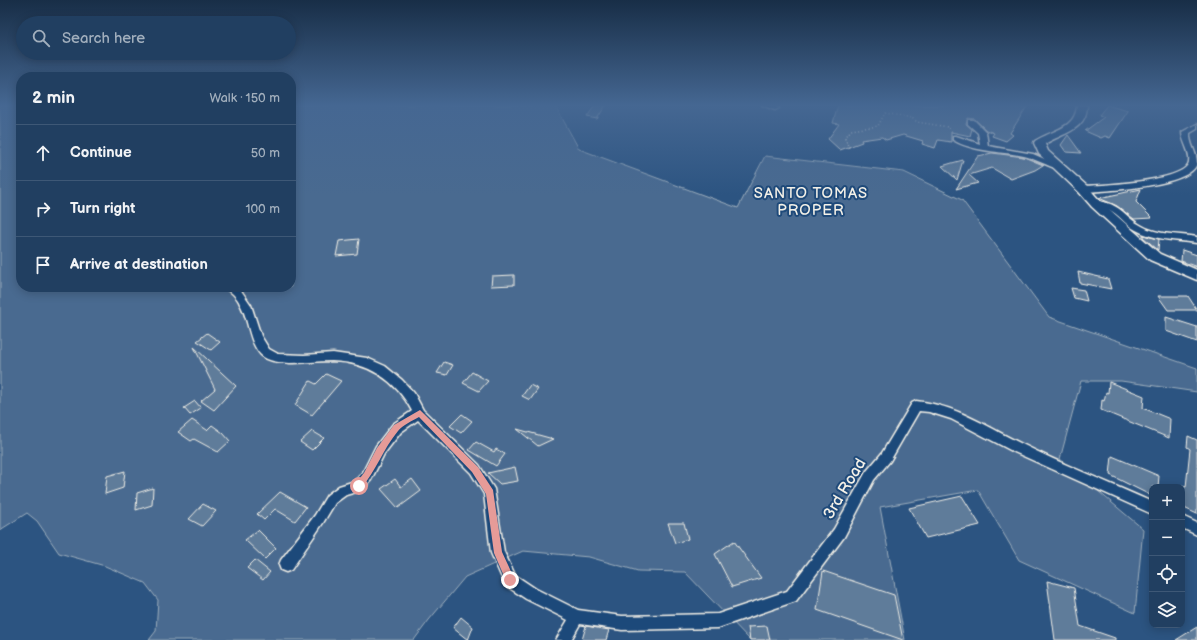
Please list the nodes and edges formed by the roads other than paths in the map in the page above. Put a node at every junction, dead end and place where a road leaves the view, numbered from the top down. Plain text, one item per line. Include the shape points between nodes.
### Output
1 (982, 135) edge
2 (1051, 135) edge
3 (1185, 135) edge
4 (956, 138) road end
5 (984, 146) junction
6 (1062, 169) junction
7 (1083, 189) junction
8 (1096, 204) junction
9 (1197, 240) edge
10 (1197, 275) edge
11 (237, 292) edge
12 (420, 413) junction
13 (1149, 507) edge
14 (1185, 523) edge
15 (1197, 529) edge
16 (286, 565) dead end
17 (577, 617) junction
18 (563, 640) edge

1 - 5 street
2 - 6 main road via 1039,143 1043,152
3 - 7 street via 1193,164 1182,174 1148,182
4 - 5 street via 965,143
5 - 6 street via 1026,154
6 - 7 main road
7 - 8 main road
8 - 9 street via 1114,207 1139,229
8 - 10 main road via 1155,257
11 - 12 street via 246,305 256,336 265,352 277,358 333,357 366,362 381,369 398,382
12 - 16 street via 397,428 380,450 359,486 343,490 331,499
12 - 17 street via 475,469 490,493 498,553 510,580 531,594
13 - 17 street, 3rd Road via 1016,447 971,423 931,407 916,406 886,457 870,476 840,533 791,596 718,621 622,623
14 - 15 street
17 - 18 street

